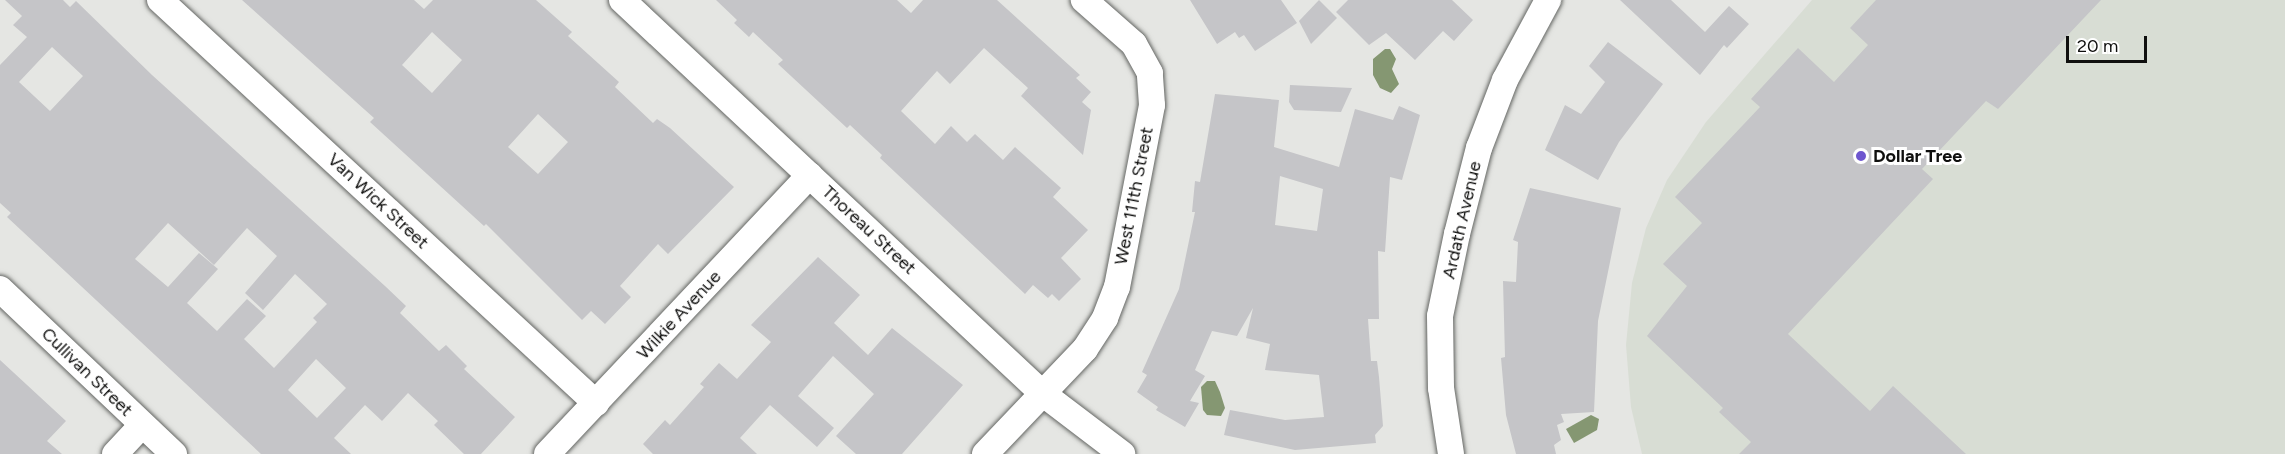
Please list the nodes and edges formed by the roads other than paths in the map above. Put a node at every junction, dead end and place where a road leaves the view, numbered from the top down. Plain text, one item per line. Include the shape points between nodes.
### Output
1 (160, 0) edge
2 (622, 0) edge
3 (1084, 0) edge
4 (1548, 0) edge
5 (810, 175) junction
6 (0, 290) edge
7 (1042, 393) junction
8 (596, 403) junction
9 (142, 425) junction
10 (115, 454) edge
11 (174, 454) edge
12 (547, 454) edge
13 (985, 454) edge
14 (1122, 454) edge
15 (1451, 454) edge

1 - 8 street, Van Wick Street
2 - 5 street, Thoreau Street
3 - 7 street, West 111th Street via 1134,44 1150,73 1152,105 1117,287 1105,318 1085,349
4 - 15 street, Ardath Avenue via 1505,80 1479,148 1457,234 1440,316 1442,388
5 - 7 street, Thoreau Street
5 - 8 street, Wilkie Avenue
6 - 9 street, Cullivan Street
7 - 13 street
7 - 14 street, Thoreau Street
8 - 12 street, Wilkie Avenue
9 - 10 street
9 - 11 street, Cullivan Street

